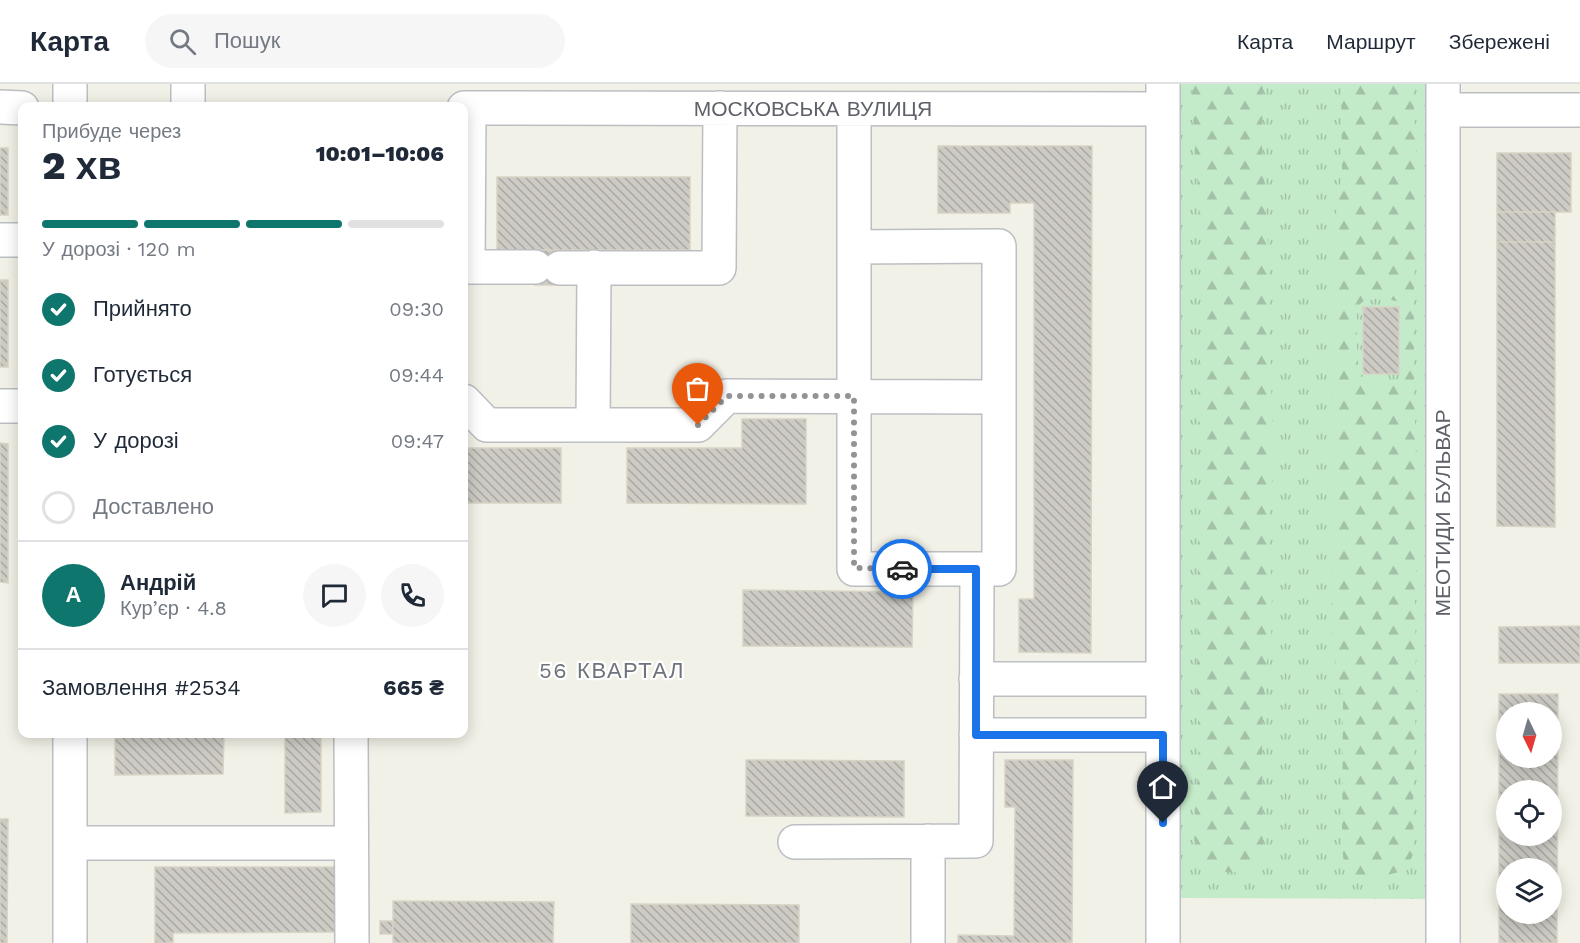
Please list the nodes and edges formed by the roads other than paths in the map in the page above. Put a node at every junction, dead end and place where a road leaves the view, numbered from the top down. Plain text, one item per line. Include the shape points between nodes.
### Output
1 (70, 84) edge
2 (188, 84) edge
3 (959, 96) edge
4 (1163, 97) edge
5 (1443, 97) edge
6 (70, 102) edge
7 (188, 102) edge
8 (0, 108) edge
9 (18, 108) edge
10 (468, 108) edge
11 (720, 108) junction
12 (854, 109) junction
13 (1580, 110) edge
14 (0, 240) edge
15 (18, 240) edge
16 (854, 247) junction
17 (468, 267) edge
18 (594, 267) junction
19 (854, 396) junction
20 (999, 396) junction
21 (468, 405) edge
22 (0, 406) edge
23 (18, 406) edge
24 (593, 425) junction
25 (976, 569) junction
26 (976, 679) junction
27 (1163, 679) junction
28 (976, 735) junction
29 (1163, 735) junction
30 (70, 738) edge
31 (351, 738) edge
32 (795, 842) dead end
33 (928, 842) junction
34 (70, 843) junction
35 (351, 843) junction
36 (70, 943) edge
37 (352, 943) edge
38 (928, 943) edge
39 (1163, 943) edge
40 (1443, 943) edge

1 - 6 street
2 - 7 street
3 - 4 street, МОСКОВСЬКА ВУЛИЦЯ
3 - 12 street, МОСКОВСЬКА ВУЛИЦЯ
4 - 27 street
5 - 13 street
5 - 40 street, МЕОТИДИ БУЛЬВАР
8 - 9 street
10 - 11 street, МОСКОВСЬКА ВУЛИЦЯ
11 - 12 street, МОСКОВСЬКА ВУЛИЦЯ
11 - 18 street via 719,268
12 - 16 street
14 - 15 street
16 - 19 street
16 - 20 street via 999,246
17 - 18 street
18 - 24 street
19 - 20 street
19 - 24 street via 727,396 698,425
19 - 25 street via 854,568
20 - 25 street via 999,569
21 - 24 street via 487,425
22 - 23 street
25 - 26 street
26 - 27 street
26 - 28 street
27 - 29 street
28 - 29 street
28 - 33 street via 976,842
29 - 39 street
30 - 34 street
31 - 35 street
32 - 33 street
33 - 38 street
34 - 35 street
34 - 36 street
35 - 37 street

